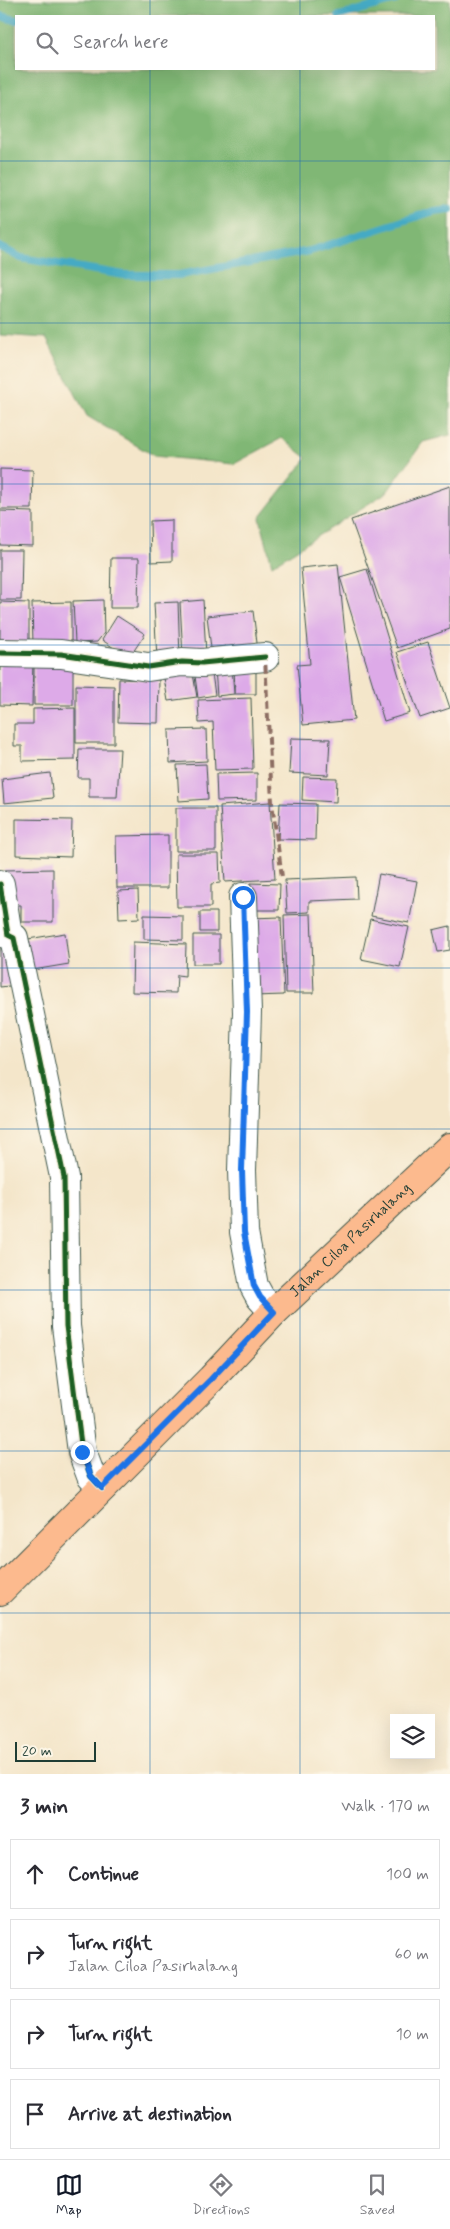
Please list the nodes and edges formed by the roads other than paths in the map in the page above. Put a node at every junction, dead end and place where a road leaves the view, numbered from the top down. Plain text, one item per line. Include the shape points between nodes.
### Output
1 (0, 653) edge
2 (265, 657) dead end
3 (0, 884) edge
4 (243, 897) dead end
5 (450, 1147) edge
6 (274, 1312) junction
7 (102, 1488) junction
8 (0, 1591) edge

1 - 2 street via 61,654 148,667
3 - 7 street via 8,935 14,938 28,997 64,1178 66,1326 82,1452 91,1476
4 - 6 street via 247,1012 242,1170 244,1223 254,1286
5 - 6 main road, Jalan Ciloa Pasirhalang
6 - 7 main road, Jalan Ciloa Pasirhalang
7 - 8 main road, Jalan Ciloa Pasirhalang

